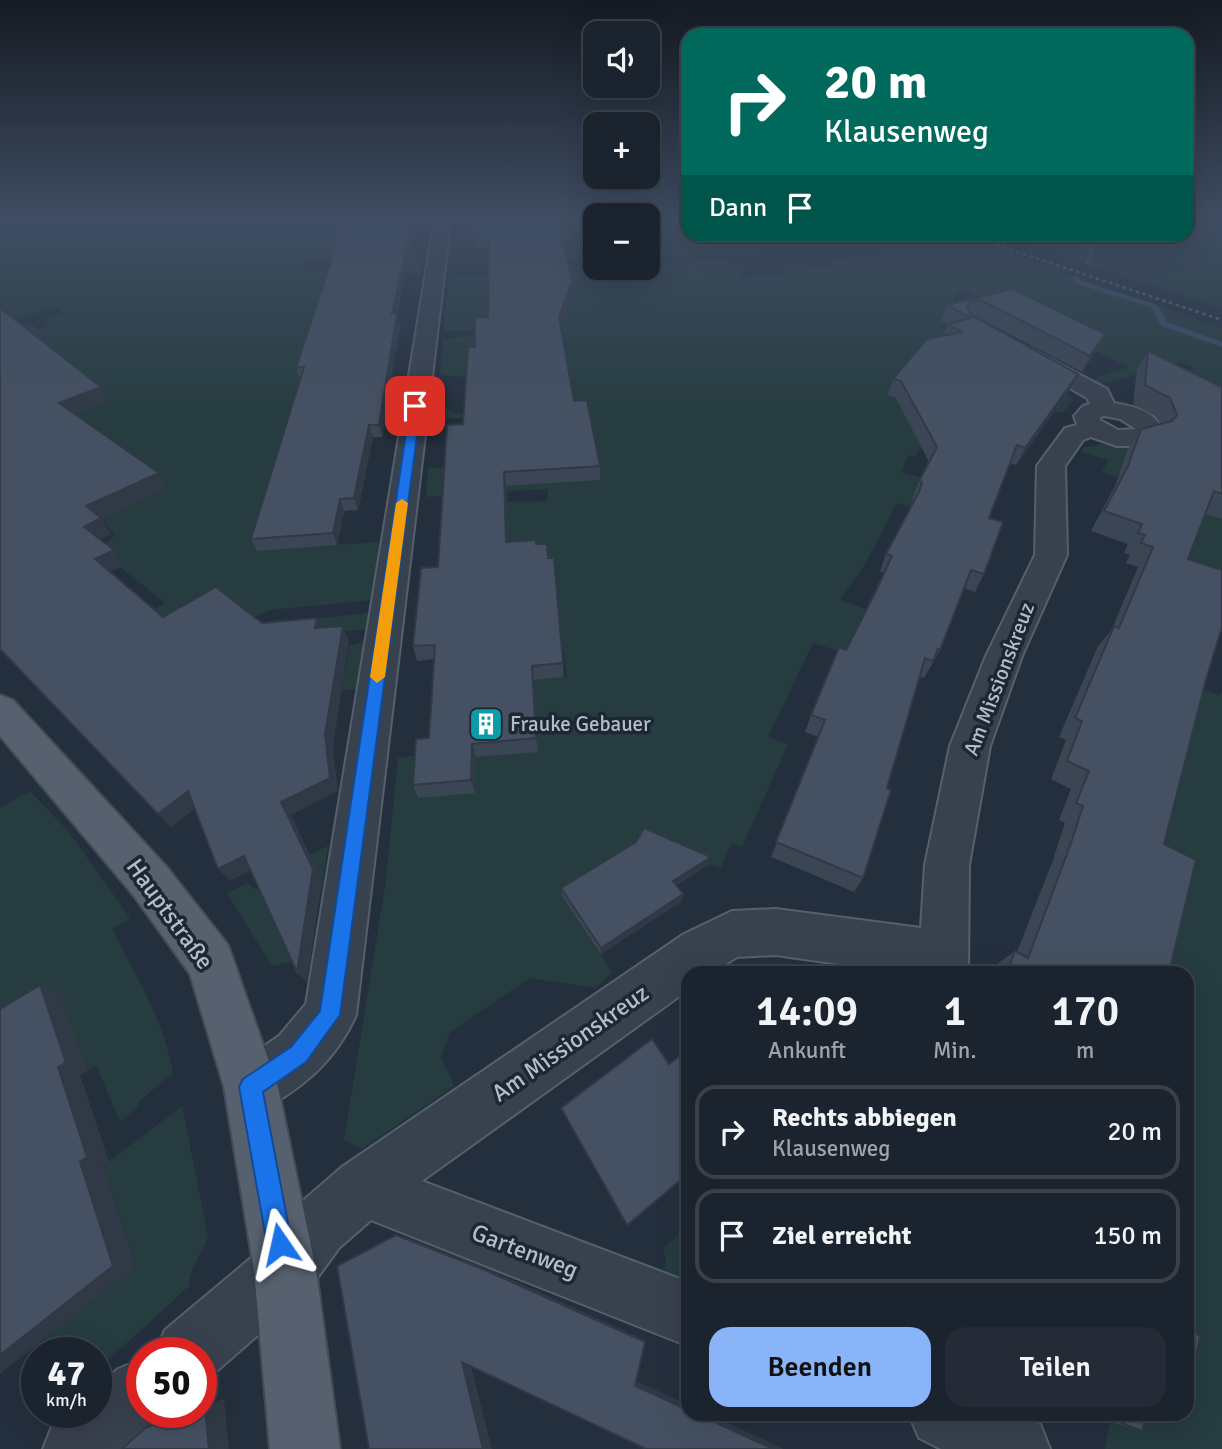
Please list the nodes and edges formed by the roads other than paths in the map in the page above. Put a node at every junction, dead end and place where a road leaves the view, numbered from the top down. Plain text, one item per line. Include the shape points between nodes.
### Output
1 (433, 285) edge
2 (1008, 343) edge
3 (0, 710) edge
4 (944, 964) edge
5 (251, 1087) junction
6 (363, 1188) junction
7 (285, 1270) junction
8 (681, 1311) edge
9 (207, 1337) edge
10 (126, 1407) edge
11 (958, 1421) edge
12 (78, 1449) edge
13 (305, 1449) edge
14 (1016, 1449) edge

1 - 5 street via 330,1015 298,1055
2 - 4 street, Am Missionskreuz via 1098,394 1099,419 1074,434 1051,466 1051,555 1004,656 970,746 947,865
3 - 5 main road, Hauptstraße via 150,881 211,962
4 - 6 street, Am Missionskreuz via 776,932 732,934 701,951
5 - 7 main road, Hauptstraße
6 - 7 street, Am Missionskreuz via 318,1227
6 - 8 street, Gartenweg
7 - 9 street, Am Missionskreuz
7 - 13 main road, Hauptstraße
10 - 12 street
11 - 14 street

